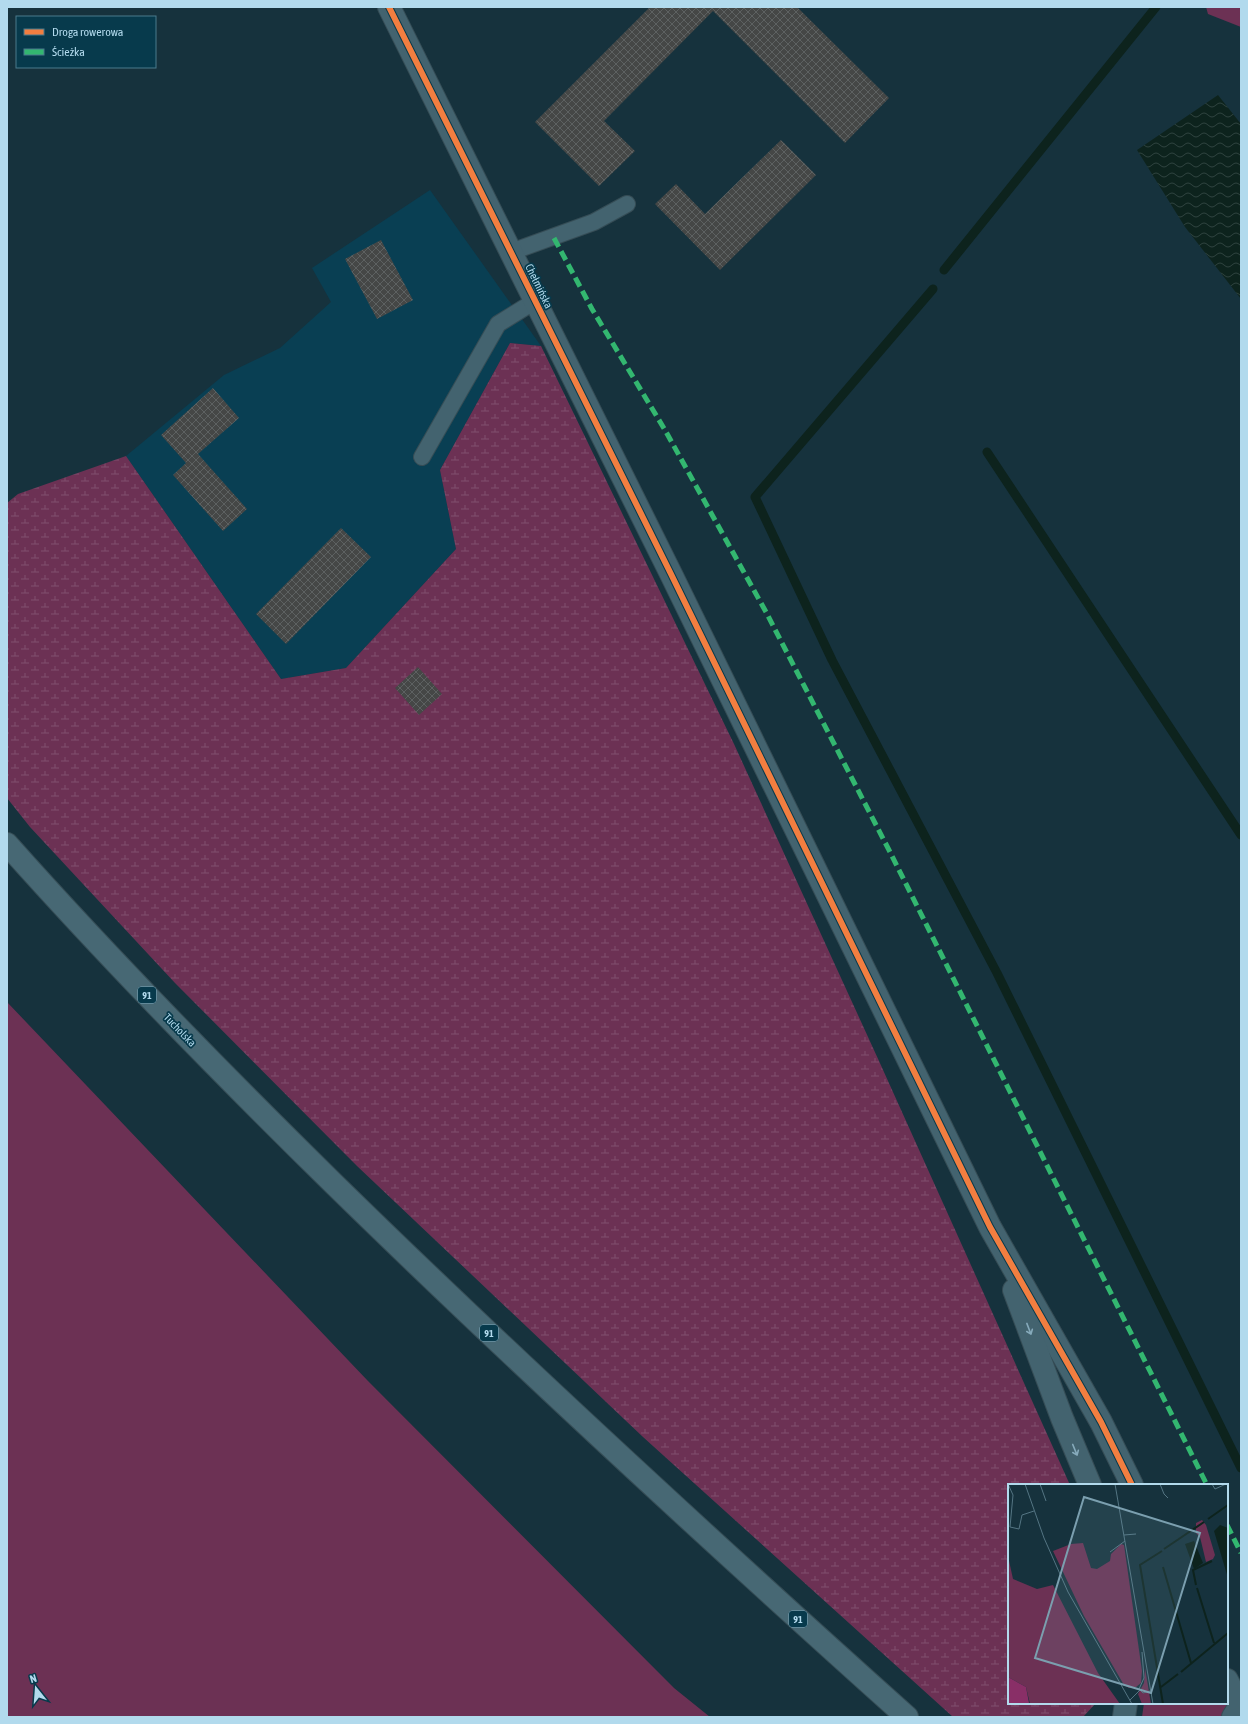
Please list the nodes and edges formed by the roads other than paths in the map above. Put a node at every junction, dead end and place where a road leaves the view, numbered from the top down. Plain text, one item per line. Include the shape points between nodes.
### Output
1 (389, 7) edge
2 (627, 204) dead end
3 (511, 252) junction
4 (535, 302) junction
5 (422, 457) dead end
6 (7, 844) edge
7 (990, 1227) junction
8 (1090, 1484) edge
9 (1132, 1484) edge
10 (1228, 1683) edge
11 (1126, 1704) edge
12 (1238, 1710) edge
13 (907, 1717) edge
14 (1124, 1717) edge

1 - 3 street, Chełmińska
2 - 3 lane via 594,222
3 - 4 street, Chełmińska
4 - 5 lane via 498,324
4 - 7 street, Chełmińska
6 - 13 main road, Tucholska / 91 via 166,1016 291,1142 495,1339
7 -> 8 street
7 - 9 street via 1102,1422
10 - 12 street
11 - 14 street

